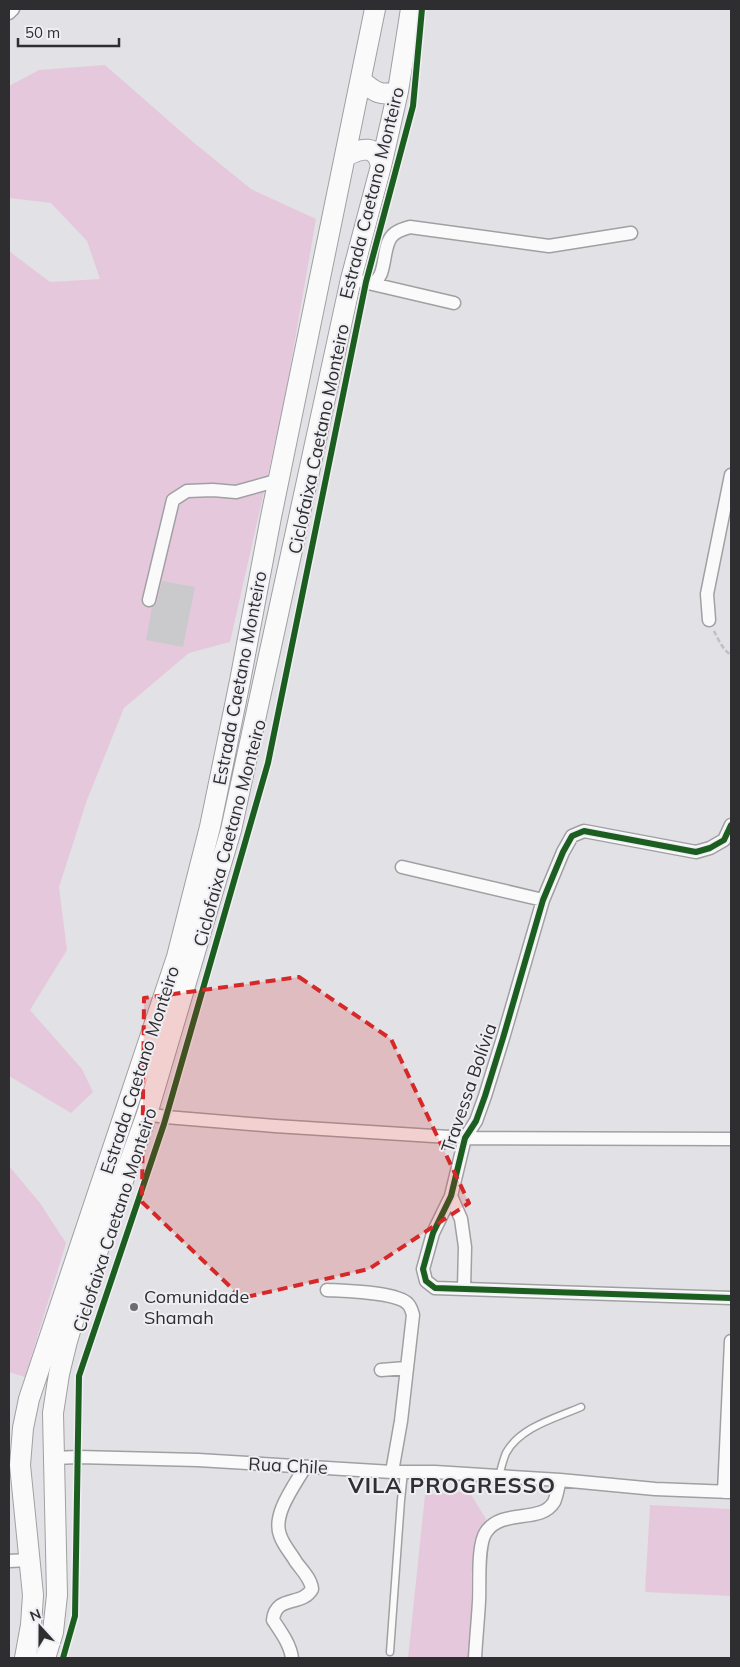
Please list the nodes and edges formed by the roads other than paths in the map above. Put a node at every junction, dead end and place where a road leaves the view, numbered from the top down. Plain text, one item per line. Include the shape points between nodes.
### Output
1 (14, 9) edge
2 (375, 9) edge
3 (422, 9) edge
4 (9, 13) edge
5 (410, 18) edge
6 (362, 81) junction
7 (398, 91) junction
8 (346, 156) junction
9 (381, 166) junction
10 (630, 233) dead end
11 (351, 279) junction
12 (371, 283) junction
13 (454, 303) dead end
14 (731, 475) edge
15 (279, 480) junction
16 (150, 600) dead end
17 (709, 620) road end
18 (731, 825) edge
19 (402, 867) dead end
20 (543, 900) junction
21 (147, 1114) junction
22 (464, 1138) junction
23 (731, 1139) edge
24 (451, 1196) junction
25 (464, 1289) junction
26 (327, 1290) dead end
27 (731, 1298) edge
28 (731, 1341) edge
29 (406, 1368) junction
30 (381, 1370) dead end
31 (581, 1407) dead end
32 (54, 1458) junction
33 (305, 1467) junction
34 (398, 1472) junction
35 (499, 1476) junction
36 (560, 1480) junction
37 (728, 1492) edge
38 (29, 1560) junction
39 (9, 1561) edge
40 (390, 1652) dead end
41 (25, 1658) edge
42 (45, 1658) edge
43 (292, 1658) edge
44 (475, 1658) edge

1 - 4 street
2 - 6 main road, Estrada Caetano Monteiro
3 - 5 main road
5 - 7 main road, Estrada Caetano Monteiro
6 - 7 main road via 377,93
6 - 8 main road, Estrada Caetano Monteiro
7 - 9 main road, Estrada Caetano Monteiro
8 - 9 main road via 367,149 377,155
8 - 15 main road, Estrada Caetano Monteiro
9 - 11 main road, Estrada Caetano Monteiro
10 - 12 street via 549,246 410,227 398,231 387,242 380,276
11 - 12 street
11 - 21 main road, Estrada Caetano Monteiro via 231,830
12 - 13 street
14 - 17 street via 707,594
15 - 16 street via 236,492 187,491 173,500
15 - 38 main road, Estrada Caetano Monteiro via 210,827 177,957 22,1428 20,1465
18 - 20 street, Travessa Bolívia via 724,840 696,852 584,831 572,836
19 - 20 street
20 - 22 street, Travessa Bolívia via 487,1088 476,1120
21 - 22 street
21 - 32 main road, Estrada Caetano Monteiro via 66,1340 54,1413
22 - 23 street
22 - 24 street, Travessa Bolívia
24 - 25 street via 462,1220
24 - 25 street, Travessa Bolívia via 433,1233 423,1269 426,1281 435,1288
25 - 27 street, Travessa Bolívia
26 - 29 street via 382,1295 400,1299 409,1305 413,1315
28 - 37 street
29 - 30 street
29 - 34 street
31 - 35 lane via 518,1437 506,1454
32 - 33 street, Rua Chile via 188,1460
32 - 42 main road, Estrada Caetano Monteiro via 57,1595 53,1632
33 - 34 street, Rua Chile
33 - 43 street via 283,1505 278,1524 279,1534 312,1589 274,1611 273,1620 284,1635
34 - 35 street, Rua Chile
34 - 40 lane via 401,1500
35 - 36 street, Rua Chile
36 - 37 street, Rua Chile
36 - 44 street via 550,1507 541,1512 505,1518 486,1533 481,1544
38 - 39 street
38 - 41 main road, Estrada Caetano Monteiro via 33,1595

